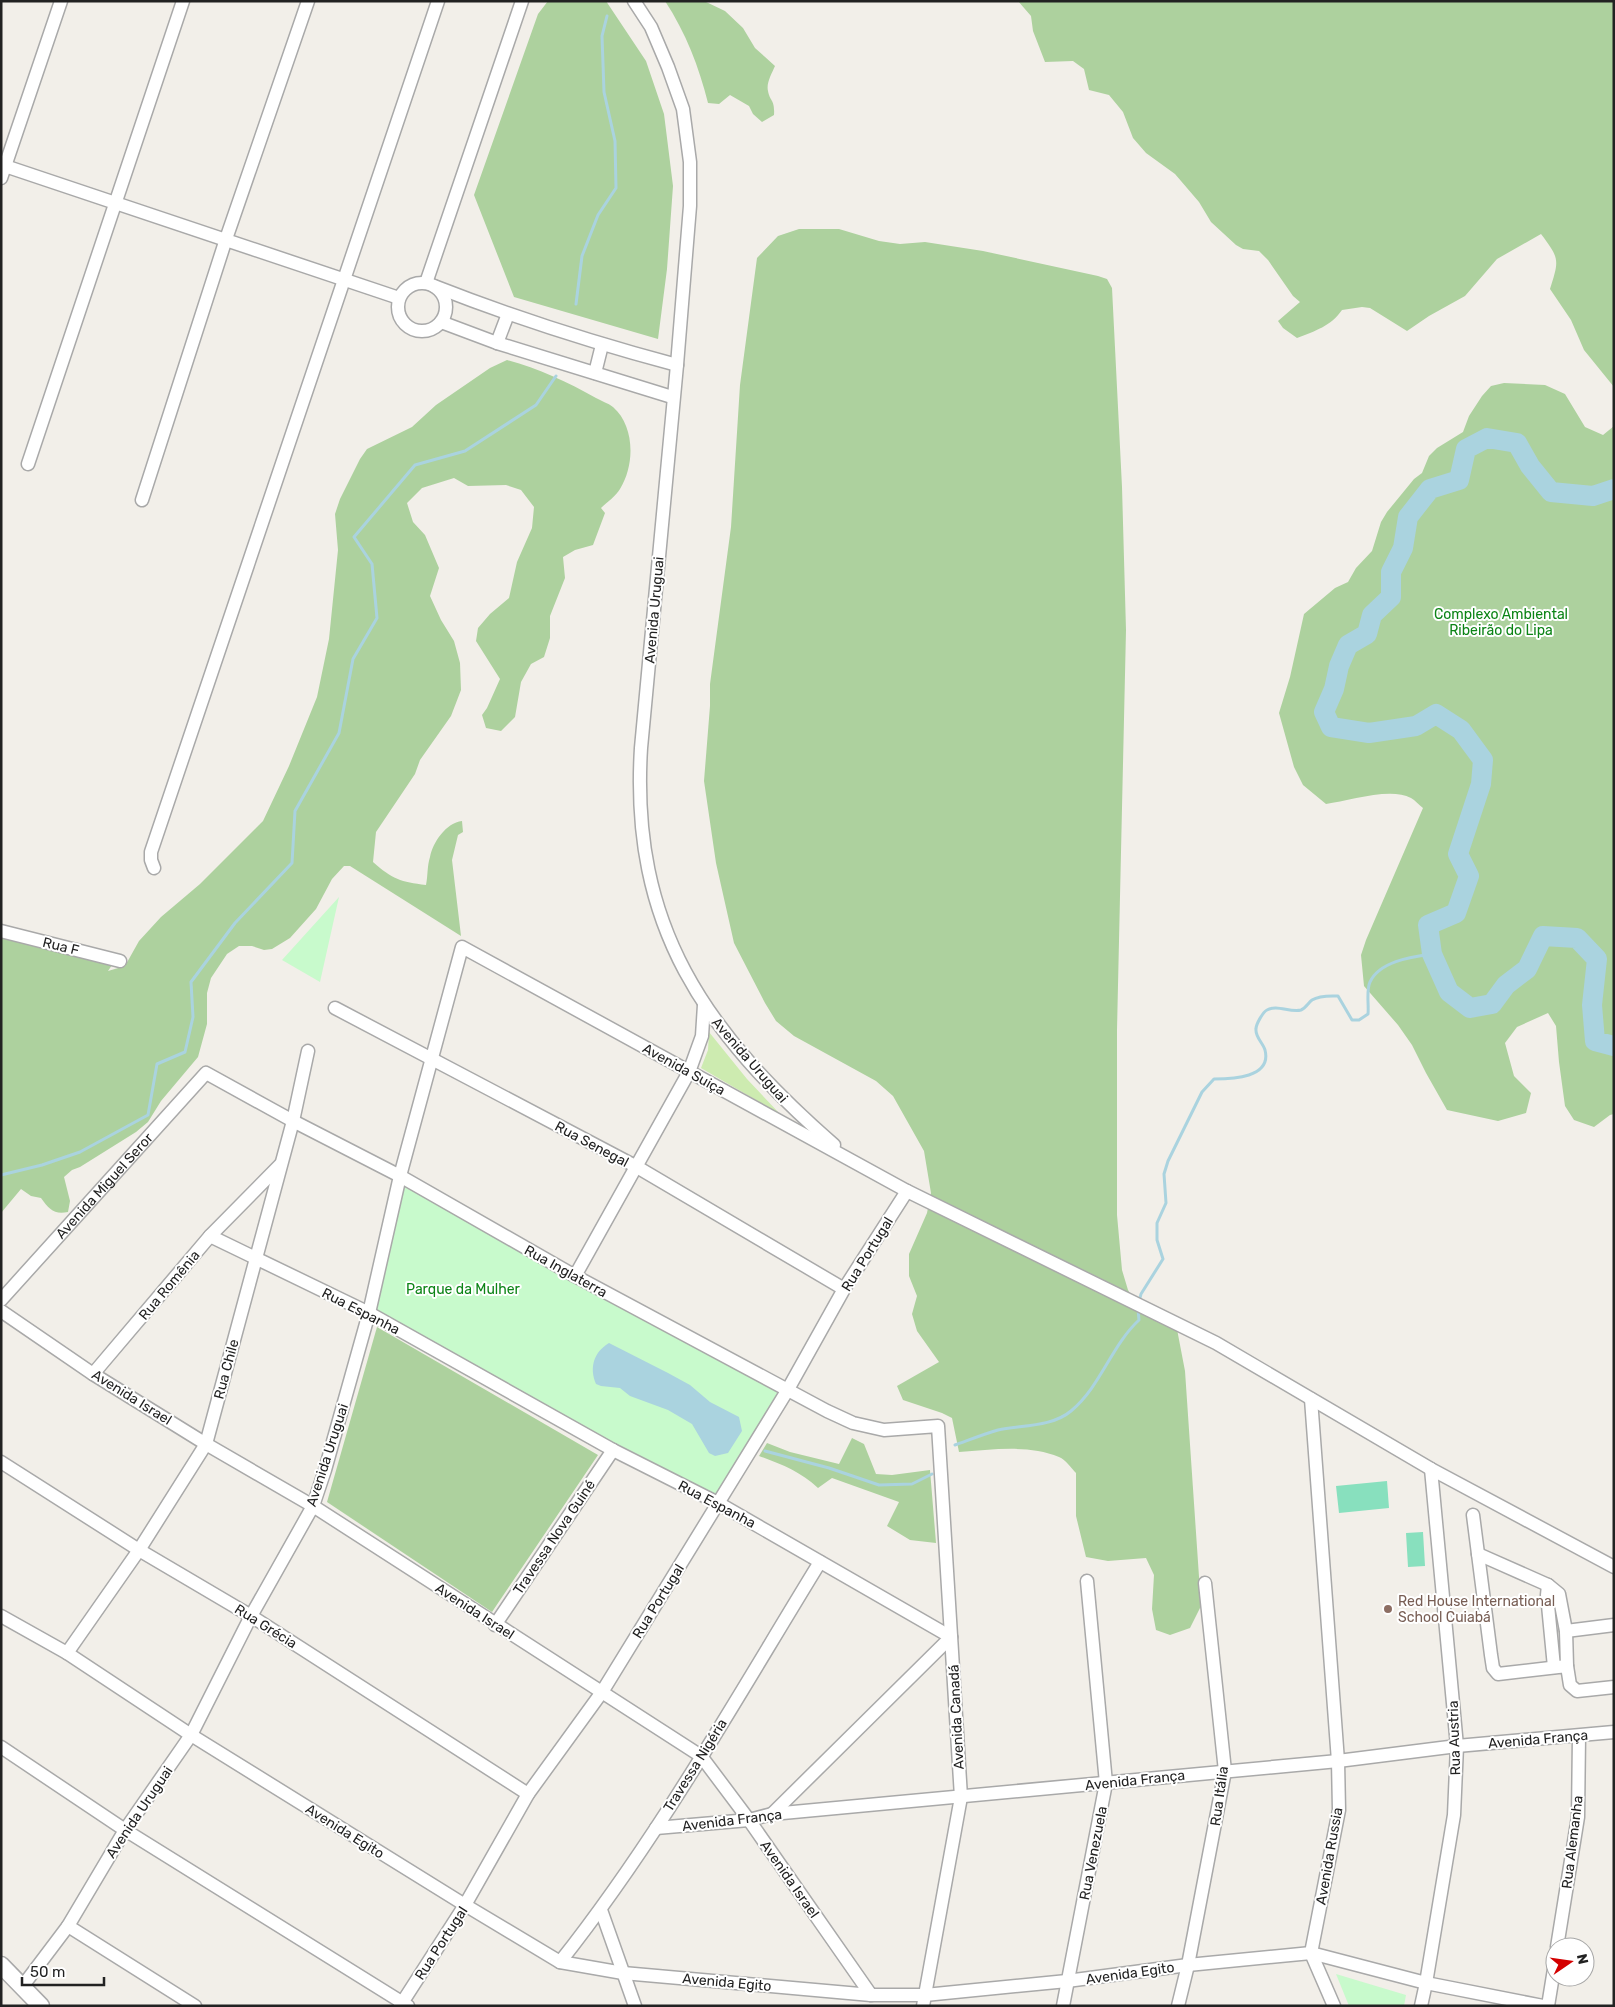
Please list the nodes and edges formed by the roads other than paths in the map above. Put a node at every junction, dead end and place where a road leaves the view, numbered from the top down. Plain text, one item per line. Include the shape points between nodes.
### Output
1 (61, 1) edge
2 (183, 1) edge
3 (308, 1) edge
4 (438, 1) edge
5 (522, 1) edge
6 (634, 1) edge
7 (3, 172) edge
8 (115, 202) junction
9 (226, 240) junction
10 (344, 279) junction
11 (430, 284) junction
12 (399, 298) junction
13 (508, 314) junction
14 (442, 322) junction
15 (498, 343) junction
16 (602, 345) junction
17 (676, 365) junction
18 (595, 373) junction
19 (672, 397) junction
20 (28, 464) dead end
21 (142, 500) dead end
22 (154, 868) dead end
23 (1, 931) edge
24 (462, 948) joint
25 (120, 961) dead end
26 (704, 1005) junction
27 (335, 1008) dead end
28 (308, 1051) dead end
29 (433, 1061) junction
30 (689, 1072) junction
31 (206, 1073) joint
32 (293, 1122) junction
33 (851, 1160) junction
34 (280, 1165) junction
35 (636, 1167) junction
36 (400, 1176) junction
37 (906, 1191) junction
38 (210, 1236) junction
39 (256, 1260) junction
40 (575, 1276) junction
41 (844, 1289) junction
42 (1, 1300) edge
43 (1, 1311) edge
44 (369, 1313) junction
45 (93, 1374) junction
46 (787, 1391) junction
47 (1311, 1399) junction
48 (938, 1426) joint
49 (206, 1444) junction
50 (613, 1450) junction
51 (1, 1462) edge
52 (1431, 1469) junction
53 (718, 1503) junction
54 (313, 1506) junction
55 (1473, 1516) dead end
56 (138, 1550) junction
57 (1478, 1554) junction
58 (820, 1562) junction
59 (1614, 1567) edge
60 (1088, 1581) dead end
61 (1205, 1583) dead end
62 (1548, 1585) junction
63 (1, 1616) edge
64 (251, 1616) junction
65 (495, 1624) junction
66 (1614, 1625) edge
67 (1566, 1630) junction
68 (951, 1638) junction
69 (66, 1653) junction
70 (1567, 1666) junction
71 (1554, 1667) junction
72 (1614, 1687) edge
73 (602, 1692) junction
74 (1614, 1732) edge
75 (191, 1735) junction
76 (1579, 1736) junction
77 (1457, 1746) junction
78 (1, 1747) edge
79 (701, 1756) junction
80 (1338, 1761) junction
81 (1225, 1771) junction
82 (1106, 1783) junction
83 (528, 1794) junction
84 (961, 1797) junction
85 (772, 1814) junction
86 (749, 1820) junction
87 (656, 1828) junction
88 (126, 1830) junction
89 (465, 1905) junction
90 (601, 1910) junction
91 (68, 1926) junction
92 (1560, 1937) edge
93 (1311, 1953) junction
94 (560, 1962) junction
95 (1, 1965) edge
96 (1188, 1965) junction
97 (623, 1973) junction
98 (1067, 1981) junction
99 (1426, 1983) junction
100 (22, 1987) junction
101 (1551, 1987) edge
102 (871, 1995) junction
103 (924, 2000) edge
104 (403, 2005) edge
105 (41, 2006) edge
106 (195, 2006) edge
107 (635, 2006) edge
108 (1063, 2006) edge
109 (1178, 2006) edge
110 (1334, 2006) edge
111 (1421, 2006) edge
112 (1543, 2006) edge
113 (1548, 2006) edge

1 - 7 street
2 - 8 street
3 - 9 street
4 - 10 street
5 - 11 street
6 - 17 street, Avenida Uruguai via 651,27 683,109 690,162 690,206
7 - 8 street
8 - 9 street
8 - 20 street
9 - 10 street
9 - 21 street
10 - 12 street
10 - 22 street via 151,852
11 - 12 street via 410,286
11 - 13 street
11 - 14 street via 445,298
12 - 14 street via 398,314 407,326 421,332 429,331
13 - 15 street
13 - 16 street
14 - 15 street
15 - 18 street
16 - 17 street
16 - 18 street
17 - 19 street, Avenida Uruguai
18 - 19 street
19 - 26 street, Avenida Uruguai via 641,748 640,804 647,866 659,912 678,960
23 - 25 street, Rua F
24 - 29 street, Avenida Uruguai
24 - 30 street, Avenida Suiça
26 - 30 street via 702,1036
26 - 33 street, Avenida Uruguai via 735,1047 790,1106
27 - 29 street, Rua Senegal
28 - 32 street, Rua Chile
29 - 35 street, Rua Senegal
29 - 36 street, Avenida Uruguai
30 - 33 street, Avenida Suiça
30 - 35 street
31 - 32 street, Rua Inglaterra
31 - 42 street, Avenida Miguel Seror
32 - 34 street, Rua Chile
32 - 36 street, Rua Inglaterra
33 - 37 street, Avenida Suiça
34 - 38 street, Rua Romênia
34 - 39 street, Rua Chile
35 - 40 street
35 - 41 street, Rua Senegal
36 - 40 street, Rua Inglaterra
36 - 44 street, Avenida Uruguai
37 - 41 street, Rua Portugal
37 - 47 street, Avenida Suiça via 1216,1344
38 - 39 street
38 - 45 street, Rua Romênia
39 - 44 street, Rua Espanha
39 - 49 street, Rua Chile
40 - 46 street, Rua Inglaterra
41 - 46 street, Rua Portugal
43 - 45 street, Avenida Israel
44 - 50 street, Rua Espanha
44 - 54 street, Avenida Uruguai
45 - 49 street, Avenida Israel
46 - 48 street, Rua Inglaterra via 853,1423 884,1430
46 - 53 street, Rua Portugal
47 - 52 street, Avenida Suiça
47 - 80 street, Avenida Russia
48 - 68 street, Avenida Canadá
49 - 54 street, Avenida Israel
49 - 56 street, Rua Chile
50 - 53 street, Rua Espanha
50 - 65 street, Travessa Nova Guiné
51 - 56 street, Rua Grécia
52 - 59 street, Avenida Suiça
52 - 77 street, Rua Austria
53 - 58 street, Rua Espanha
53 - 73 street, Rua Portugal
54 - 64 street, Avenida Uruguai
54 - 65 street, Avenida Israel
55 - 57 street
56 - 64 street, Rua Grécia
56 - 69 street, Rua Chile
57 - 62 street
57 - 71 street via 1493,1668 1498,1674
58 - 68 street, Rua Espanha
58 - 79 street, Travessa Nigéria
60 - 82 street, Rua Venezuela
61 - 81 street, Rua Itália
62 - 67 street via 1559,1594
62 - 71 street
63 - 69 street, Avenida Egito
64 - 75 street, Avenida Uruguai
64 - 83 street, Rua Grécia
65 - 73 street, Avenida Israel
66 - 67 street
67 - 70 street
68 - 84 street, Avenida Canadá
68 - 85 street
69 - 75 street, Avenida Egito
70 - 71 street
70 - 72 street via 1570,1685 1578,1691
73 - 79 street, Avenida Israel
73 - 83 street, Rua Portugal
74 - 76 street, Avenida França
75 - 88 street, Avenida Uruguai
75 - 89 street, Avenida Egito
76 - 77 street, Avenida França
76 - 92 street, Rua Alemanha via 1578,1817
77 - 80 street, Avenida França
77 - 99 street, Rua Austria via 1454,1815
78 - 88 street
79 - 86 street, Avenida Israel
79 - 87 street, Travessa Nigéria
80 - 81 street, Avenida França
80 - 93 street, Avenida Russia via 1339,1810
81 - 82 street, Avenida França
81 - 96 street, Rua Itália
82 - 84 street, Avenida França
82 - 98 street, Rua Venezuela
83 - 89 street, Rua Portugal
84 - 85 street, Avenida França
84 - 103 street, Avenida Canadá
85 - 86 street, Avenida França
86 - 87 street, Avenida França
86 - 102 street, Avenida Israel
87 - 90 street, Travessa Nigéria
88 - 91 street, Avenida Uruguai
88 - 104 street
89 - 94 street, Avenida Egito
89 - 104 street, Rua Portugal
90 - 94 street, Travessa Nigéria
90 - 97 street
91 - 100 street, Avenida Uruguai
91 - 106 street
93 - 96 street, Avenida Egito
93 - 99 street, Avenida Egito
93 - 110 street
94 - 97 street, Avenida Egito
95 - 100 street
96 - 98 street, Avenida Egito
96 - 109 street, Rua Itália
97 - 102 street, Avenida Egito
97 - 107 street
98 - 103 street, Avenida Egito
98 - 108 street, Rua Venezuela
99 - 111 street, Rua Austria
99 - 112 street, Avenida Egito
100 - 105 street
101 - 113 street
102 - 103 street, Avenida Egito

